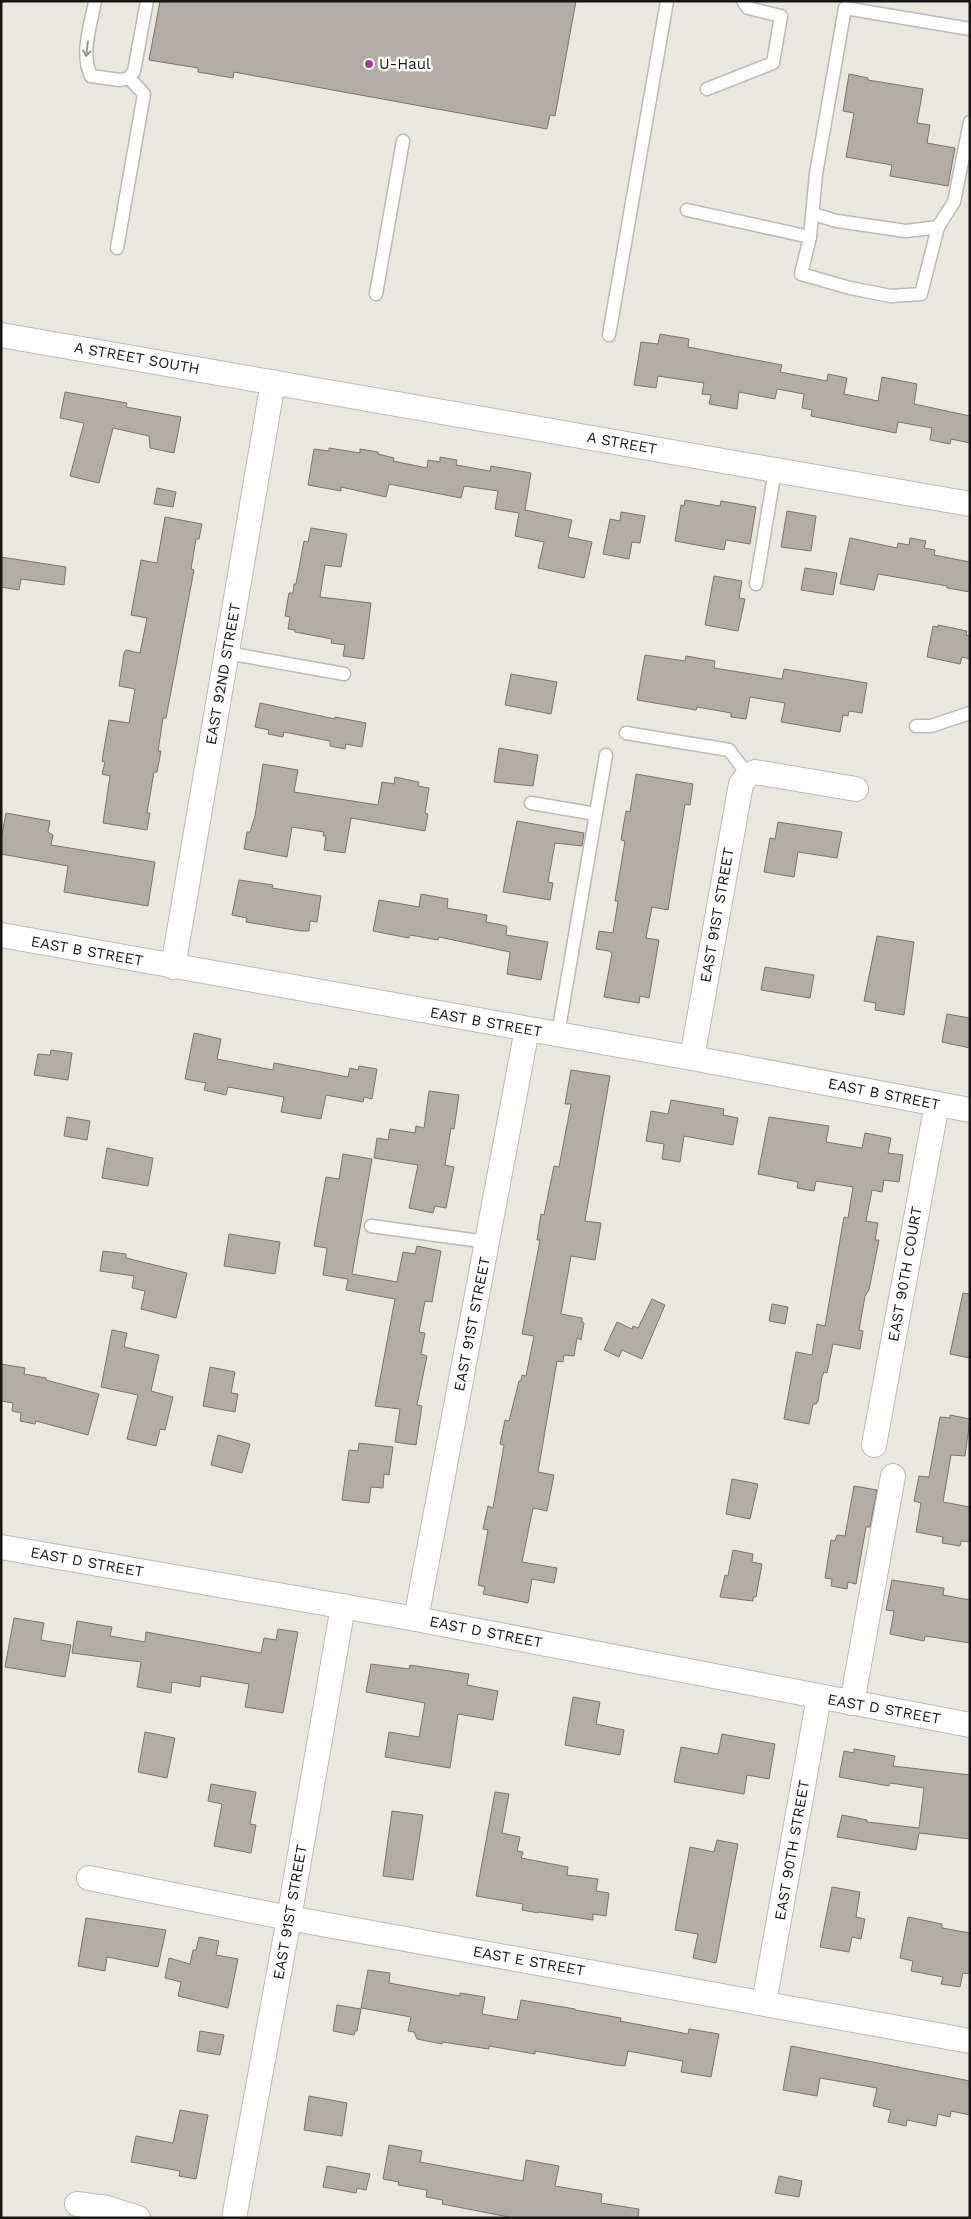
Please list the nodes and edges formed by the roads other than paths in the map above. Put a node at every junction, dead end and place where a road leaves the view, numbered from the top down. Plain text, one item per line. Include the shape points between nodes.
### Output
1 (95, 1) edge
2 (147, 1) edge
3 (667, 1) edge
4 (742, 1) edge
5 (970, 29) edge
6 (129, 78) junction
7 (707, 89) dead end
8 (970, 122) edge
9 (403, 141) dead end
10 (687, 210) dead end
11 (813, 214) junction
12 (938, 227) junction
13 (810, 237) junction
14 (116, 248) dead end
15 (376, 294) dead end
16 (609, 334) dead end
17 (1, 335) edge
18 (273, 382) junction
19 (775, 470) junction
20 (970, 504) edge
21 (756, 584) dead end
22 (227, 653) junction
23 (344, 674) dead end
24 (970, 713) edge
25 (916, 726) dead end
26 (626, 733) dead end
27 (606, 755) dead end
28 (748, 775) junction
29 (856, 789) dead end
30 (531, 803) dead end
31 (596, 814) junction
32 (1, 935) edge
33 (173, 967) junction
34 (527, 1029) junction
35 (558, 1034) junction
36 (692, 1058) junction
37 (936, 1104) junction
38 (970, 1110) edge
39 (371, 1226) dead end
40 (487, 1242) junction
41 (874, 1445) dead end
42 (893, 1476) dead end
43 (1, 1546) edge
44 (343, 1606) junction
45 (416, 1619) junction
46 (819, 1697) junction
47 (852, 1703) junction
48 (970, 1725) edge
49 (88, 1878) dead end
50 (289, 1918) junction
51 (764, 2003) junction
52 (970, 2041) edge
53 (77, 2204) dead end
54 (138, 2218) edge
55 (234, 2218) edge

1 -> 6 lane via 86,66 91,76
2 - 6 lane via 134,71
3 - 16 lane
4 - 7 lane via 748,8 781,16 773,62
5 - 11 lane via 845,8 822,135
6 - 14 lane via 144,94
8 - 12 lane via 954,202
9 - 15 lane
10 - 13 lane
11 - 12 lane via 906,231
11 - 13 lane
12 - 13 lane via 921,294 891,296 801,274
17 - 18 street, A STREET SOUTH
18 - 19 street, A STREET
18 - 22 street, EAST 92ND STREET
19 - 20 street, A STREET
19 - 21 lane
22 - 23 lane
22 - 33 street, EAST 92ND STREET
24 - 25 lane via 931,726
26 - 28 lane via 729,750
27 - 31 lane
28 - 29 street via 755,772
28 - 36 street, EAST 91ST STREET via 741,784
30 - 31 lane
31 - 35 lane
32 - 33 street, EAST B STREET
33 - 34 street, EAST B STREET
34 - 35 street, EAST B STREET
34 - 40 street, EAST 91ST STREET
35 - 36 street, EAST B STREET
36 - 37 street, EAST B STREET
37 - 38 street, EAST B STREET
37 - 41 street, EAST 90TH COURT
39 - 40 lane
40 - 45 street, EAST 91ST STREET
42 - 47 street
43 - 44 street, EAST D STREET
44 - 45 street, EAST D STREET
44 - 50 street, EAST 91ST STREET
45 - 46 street, EAST D STREET
46 - 47 street, EAST D STREET
46 - 51 street, EAST 90TH STREET
47 - 48 street, EAST D STREET
49 - 50 street, EAST E STREET
50 - 51 street, EAST E STREET
50 - 55 street, EAST 91ST STREET
51 - 52 street, EAST E STREET
53 - 54 street via 107,2208

